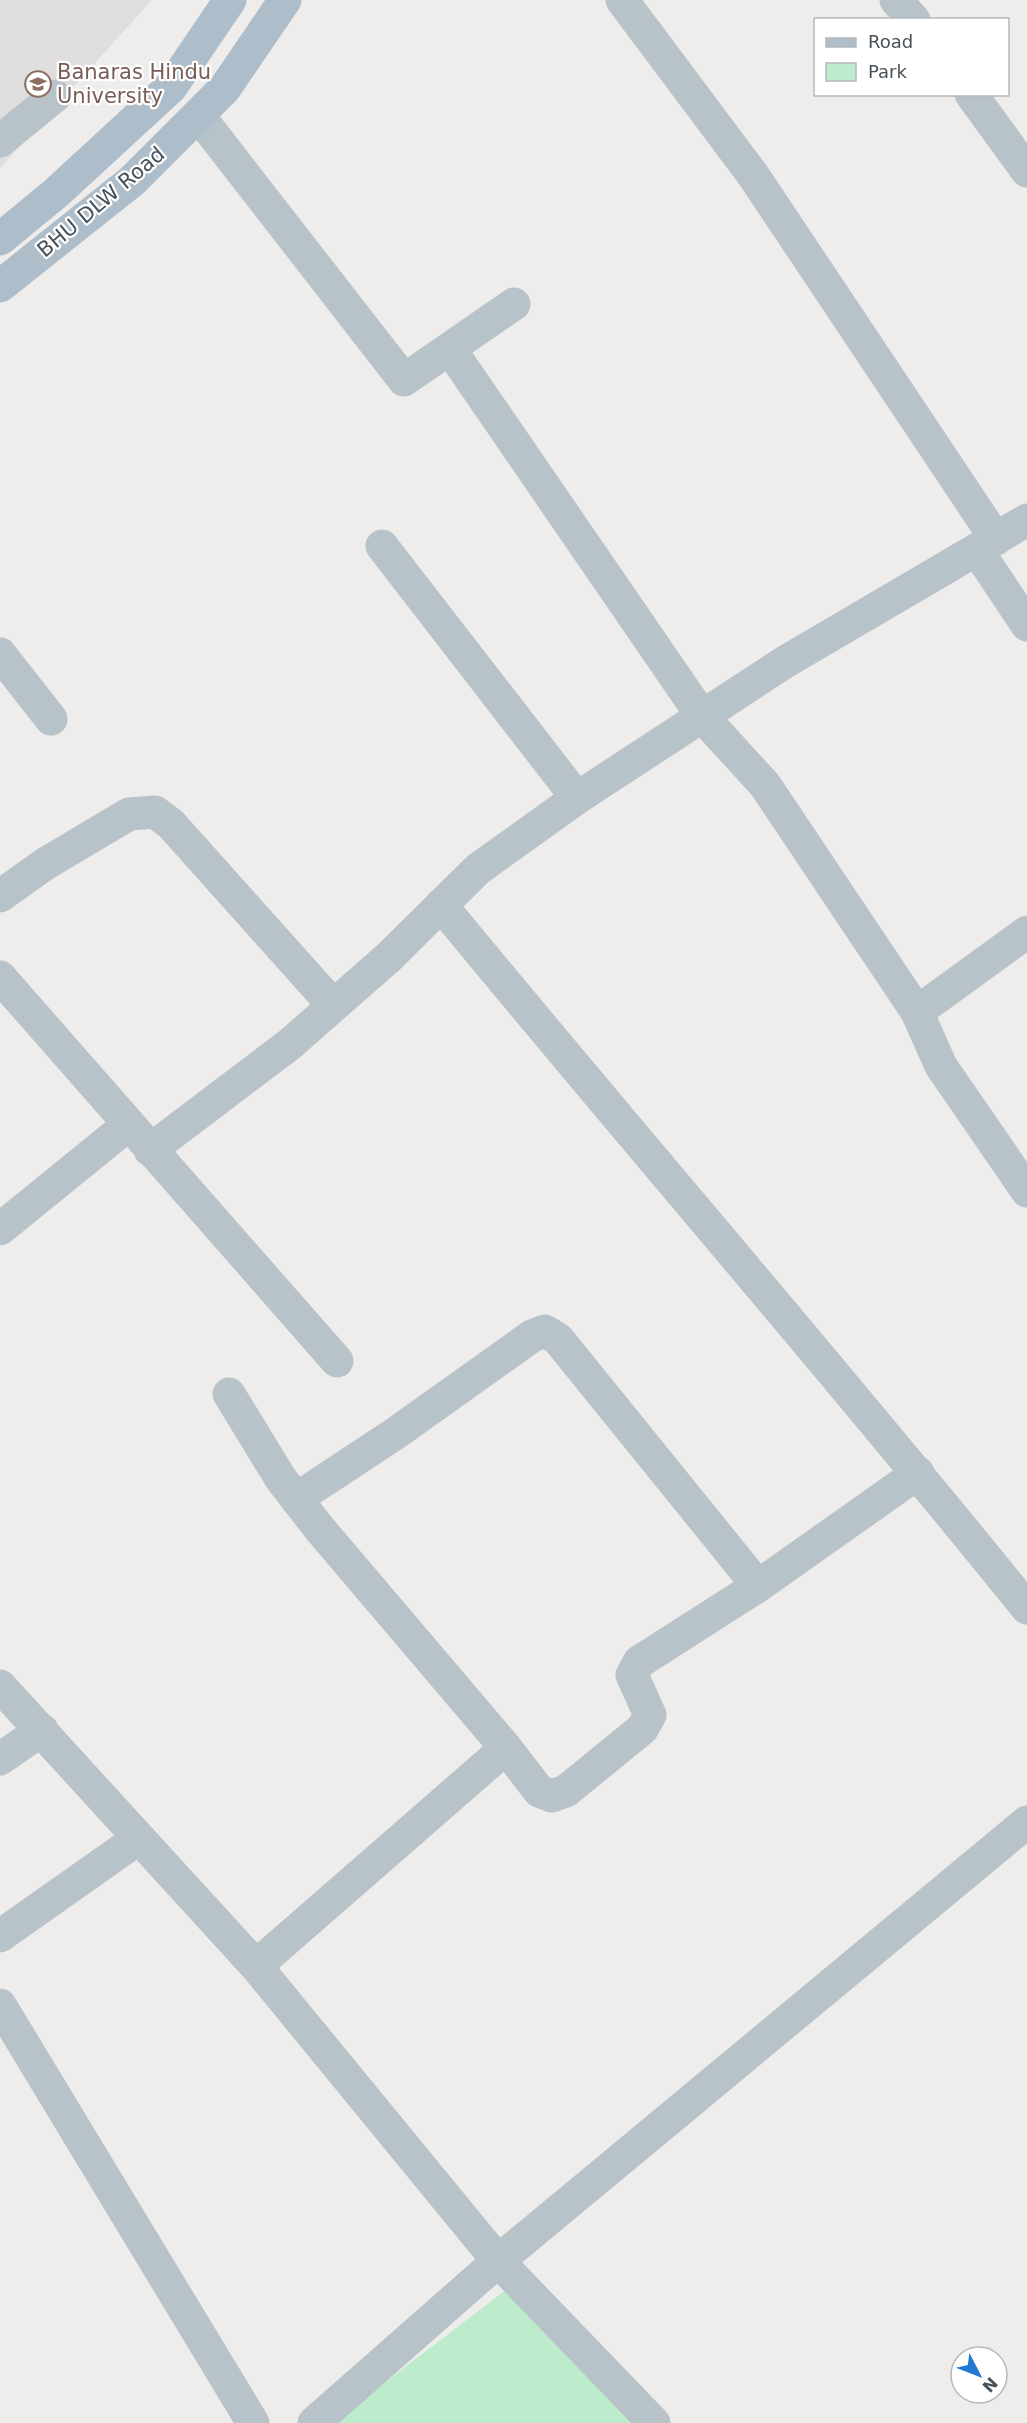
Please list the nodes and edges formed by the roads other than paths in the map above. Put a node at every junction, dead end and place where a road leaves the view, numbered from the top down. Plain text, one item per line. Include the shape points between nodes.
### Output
1 (230, 0) edge
2 (285, 0) edge
3 (622, 0) edge
4 (896, 0) edge
5 (912, 18) edge
6 (55, 96) dead end
7 (972, 96) edge
8 (198, 115) junction
9 (0, 141) edge
10 (1027, 171) edge
11 (0, 239) edge
12 (0, 286) edge
13 (514, 304) dead end
14 (450, 349) junction
15 (1027, 520) edge
16 (986, 545) junction
17 (382, 546) dead end
18 (1027, 625) edge
19 (0, 654) edge
20 (702, 716) junction
21 (51, 719) dead end
22 (577, 798) junction
23 (0, 896) edge
24 (441, 905) junction
25 (1027, 932) edge
26 (0, 977) edge
27 (333, 1005) junction
28 (918, 1012) junction
29 (128, 1125) junction
30 (150, 1150) junction
31 (1027, 1191) edge
32 (0, 1229) edge
33 (337, 1361) dead end
34 (229, 1394) dead end
35 (918, 1473) junction
36 (296, 1499) junction
37 (758, 1586) junction
38 (1027, 1608) edge
39 (0, 1686) edge
40 (42, 1730) junction
41 (506, 1748) junction
42 (0, 1759) edge
43 (1027, 1822) edge
44 (139, 1838) junction
45 (0, 1936) edge
46 (256, 1966) junction
47 (0, 2005) edge
48 (498, 2261) junction
49 (253, 2423) edge
50 (314, 2423) edge
51 (654, 2423) edge

1 - 11 main road, BHU DLW Road via 171,87
2 - 8 main road, BHU DLW Road via 225,88
3 - 16 street via 753,175
4 - 5 street
6 - 9 street
7 - 10 street
8 - 12 main road, BHU DLW Road via 132,181
8 - 14 street via 404,380
13 - 14 street
14 - 20 street
15 - 16 street
16 - 18 street
16 - 20 street via 785,662
17 - 22 street
19 - 21 street
20 - 22 street
20 - 28 street via 765,785
22 - 24 street via 478,869
23 - 27 street via 129,814 155,812 171,824
24 - 27 street
24 - 35 street
25 - 28 street
26 - 29 street
27 - 30 street via 290,1044
28 - 31 street via 941,1066
29 - 30 street
29 - 32 street
30 - 33 street
34 - 36 street
35 - 37 street
35 - 38 street
36 - 37 street via 532,1336 545,1331 558,1339
36 - 41 street
37 - 41 street via 639,1662 632,1675 650,1715 642,1729 566,1791 552,1796 539,1791
39 - 40 street
40 - 42 street
40 - 44 street
41 - 46 street
43 - 48 street
44 - 45 street
44 - 46 street
46 - 48 street
47 - 49 street
48 - 50 street
48 - 51 street

